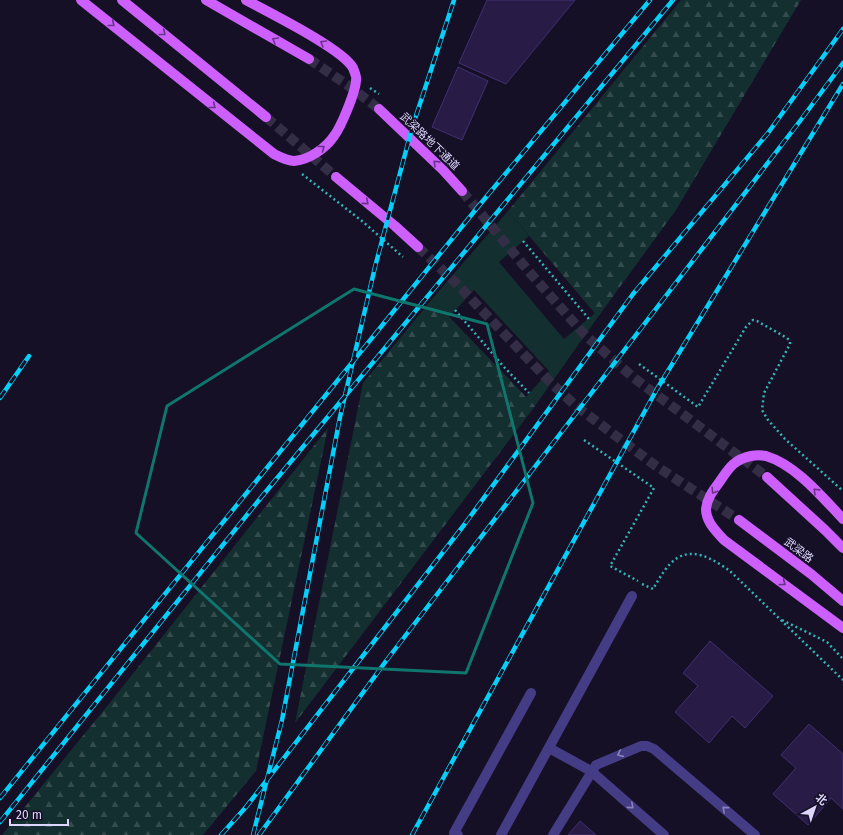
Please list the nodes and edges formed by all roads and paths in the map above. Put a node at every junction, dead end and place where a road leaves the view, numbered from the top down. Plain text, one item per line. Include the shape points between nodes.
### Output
1 (81, 0) edge
2 (122, 0) edge
3 (206, 0) edge
4 (246, 0) edge
5 (309, 59) tunnel mouth
6 (379, 109) tunnel mouth
7 (266, 117) tunnel mouth
8 (297, 171) dead end
9 (336, 177) tunnel mouth
10 (462, 191) tunnel mouth
11 (522, 241) dead end
12 (418, 247) tunnel mouth
13 (403, 256) dead end
14 (455, 310) dead end
15 (589, 319) dead end
16 (639, 364) dead end
17 (529, 393) dead end
18 (584, 440) dead end
19 (767, 477) tunnel mouth
20 (843, 491) edge
21 (843, 519) edge
22 (739, 520) tunnel mouth
23 (843, 548) edge
24 (632, 596) dead end
25 (843, 601) edge
26 (779, 618) junction
27 (843, 628) edge
28 (843, 659) edge
29 (843, 680) edge
30 (531, 693) dead end
31 (549, 748) junction
32 (591, 771) junction
33 (458, 835) edge
34 (501, 835) edge
35 (553, 835) edge
36 (664, 835) edge
37 (755, 835) edge

1 -> 4 main road via 274,154 293,161 301,160 318,151 334,136 348,108 357,79 348,61 338,53
2 -> 7 main road
5 -> 3 main road
10 -> 6 main road, 武梁路地下通道
8 - 13 path via 344,206
9 -> 12 main road
11 - 15 path
14 - 17 path
16 - 20 path via 698,407 750,322 757,321 787,338 790,344 764,393 762,410 785,439
18 - 26 path via 654,488 610,566 653,589 672,562 683,556 697,554 716,561 730,571
19 - 23 main road
21 -> 27 main road via 823,497 792,470 779,461 756,455 740,459 729,468 710,495 706,509 710,524 724,540
22 - 25 main road, 武梁路
24 - 31 lane
26 - 28 path via 827,642
26 - 29 path
30 - 33 lane via 454,833
31 - 32 lane
31 - 34 lane
32 - 35 lane
32 -> 36 lane
37 -> 32 lane via 654,749 647,746 634,748 596,765

